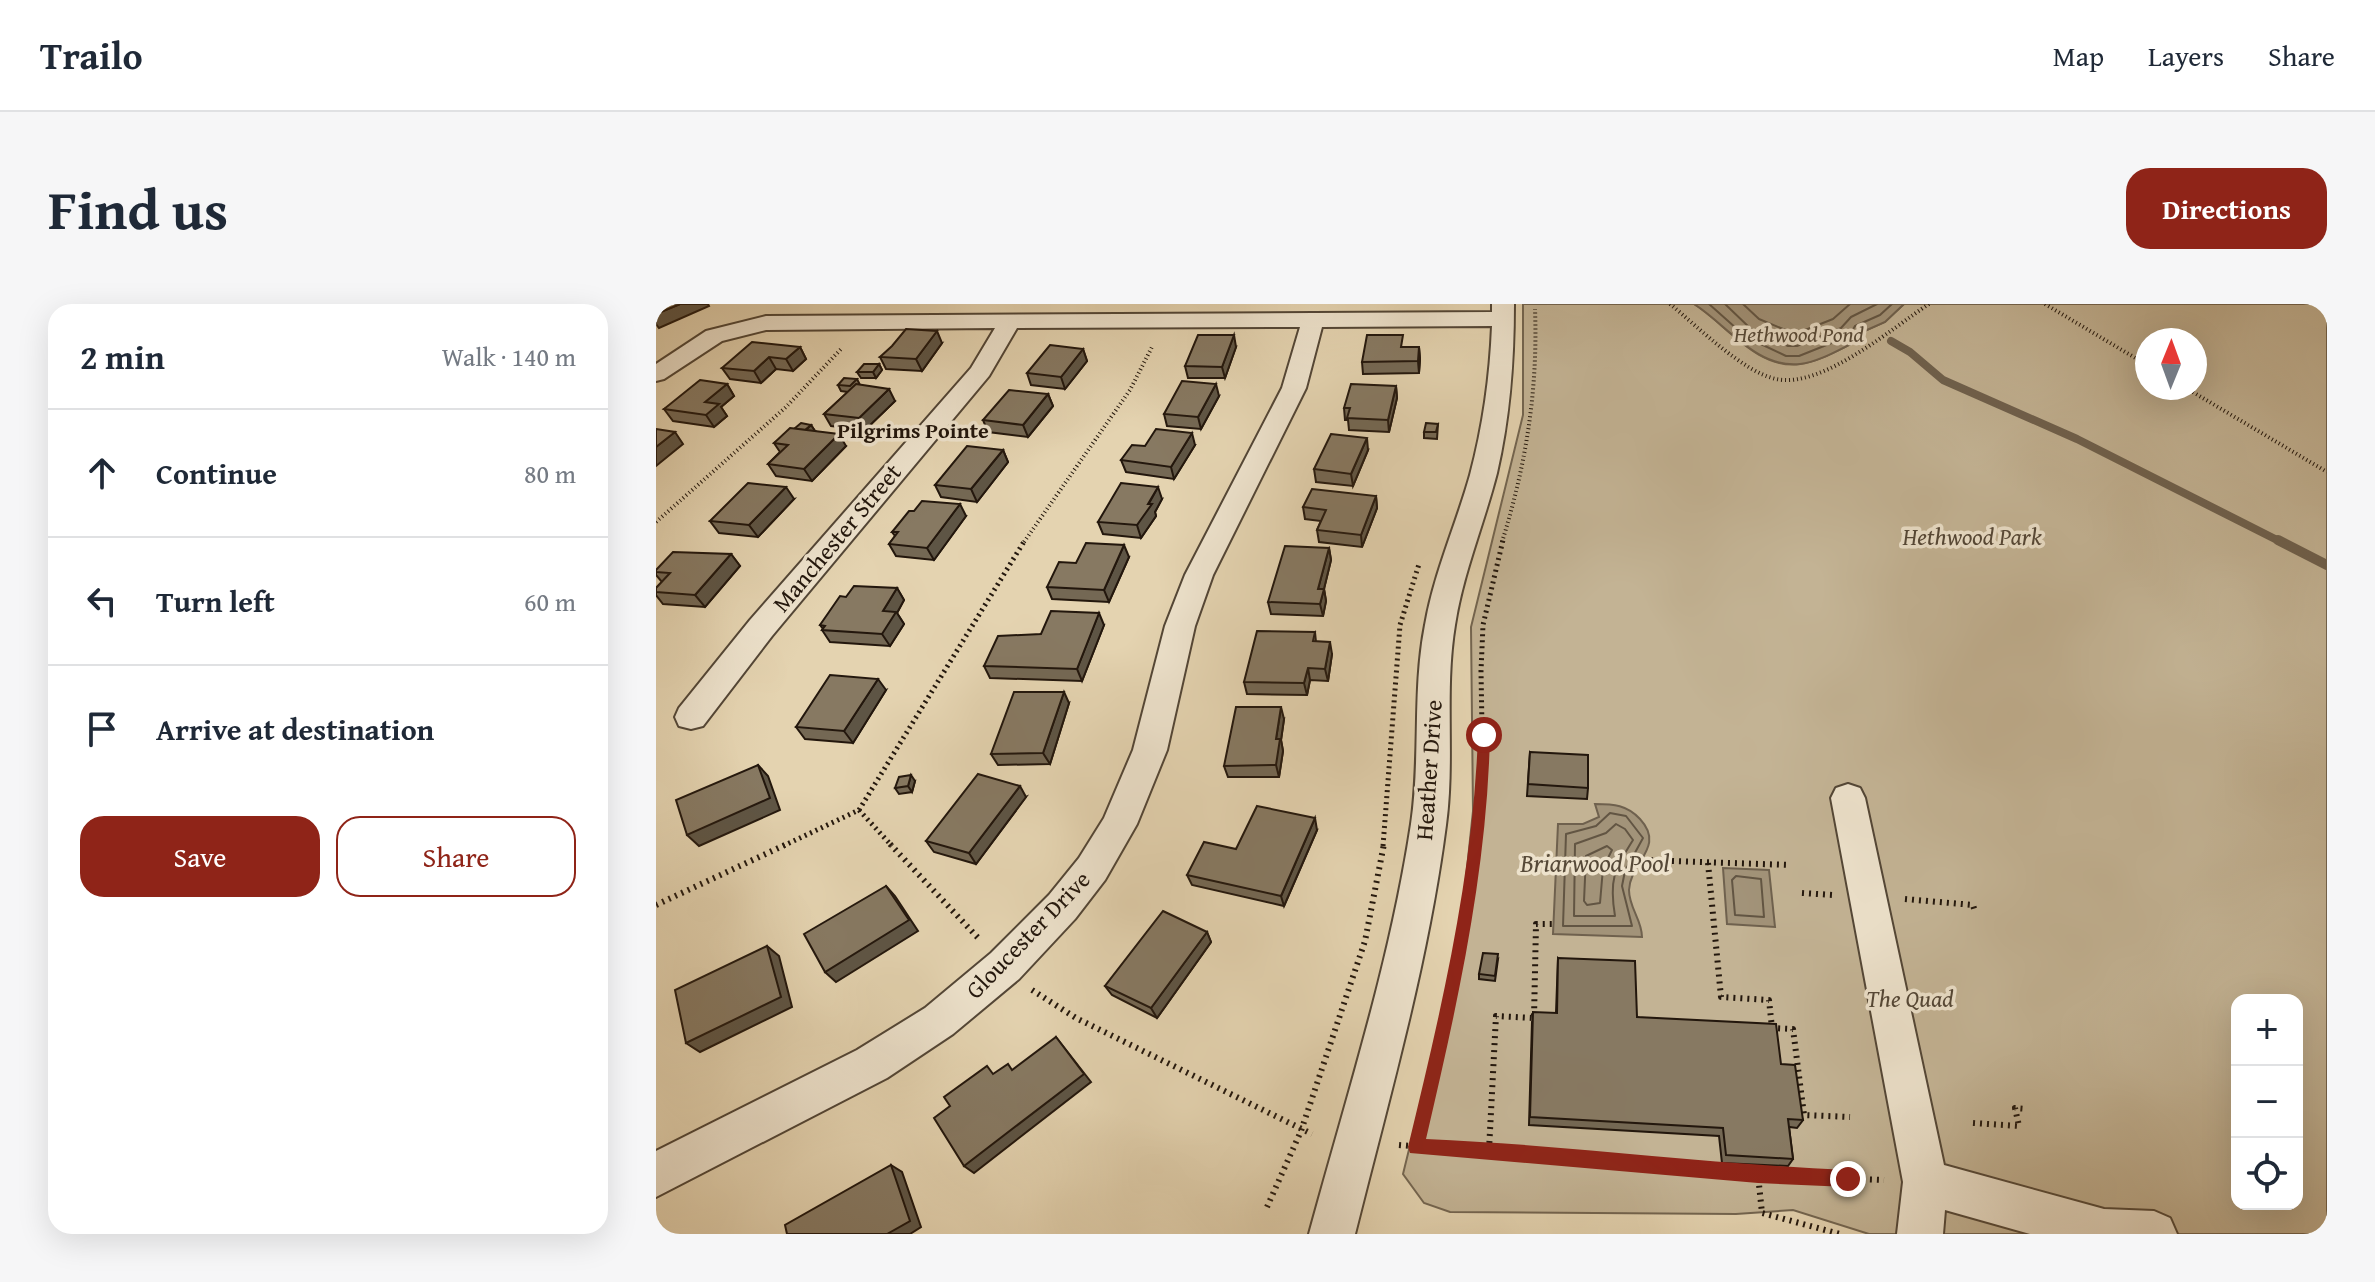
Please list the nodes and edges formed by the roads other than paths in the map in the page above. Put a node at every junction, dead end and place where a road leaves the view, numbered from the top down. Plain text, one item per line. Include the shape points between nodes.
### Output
1 (1503, 312) edge
2 (1011, 320) junction
3 (1313, 320) junction
4 (656, 374) edge
5 (691, 717) dead end
6 (1848, 798) dead end
7 (656, 1175) edge
8 (1910, 1181) junction
9 (1332, 1234) edge
10 (1920, 1234) edge
11 (2154, 1234) edge

1 - 3 street
1 - 9 street, Heather Drive via 1496,418 1439,627 1434,765 1421,873 1395,996
2 - 3 street
2 - 4 street via 753,325 703,342
2 - 5 street, Manchester Street via 981,371
3 - 7 street, Gloucester Drive via 1294,388 1199,575 1180,626 1150,750 1119,824 1092,869 1005,966 939,1021 872,1064
6 - 8 street
8 - 10 street
8 - 11 street via 2104,1232

